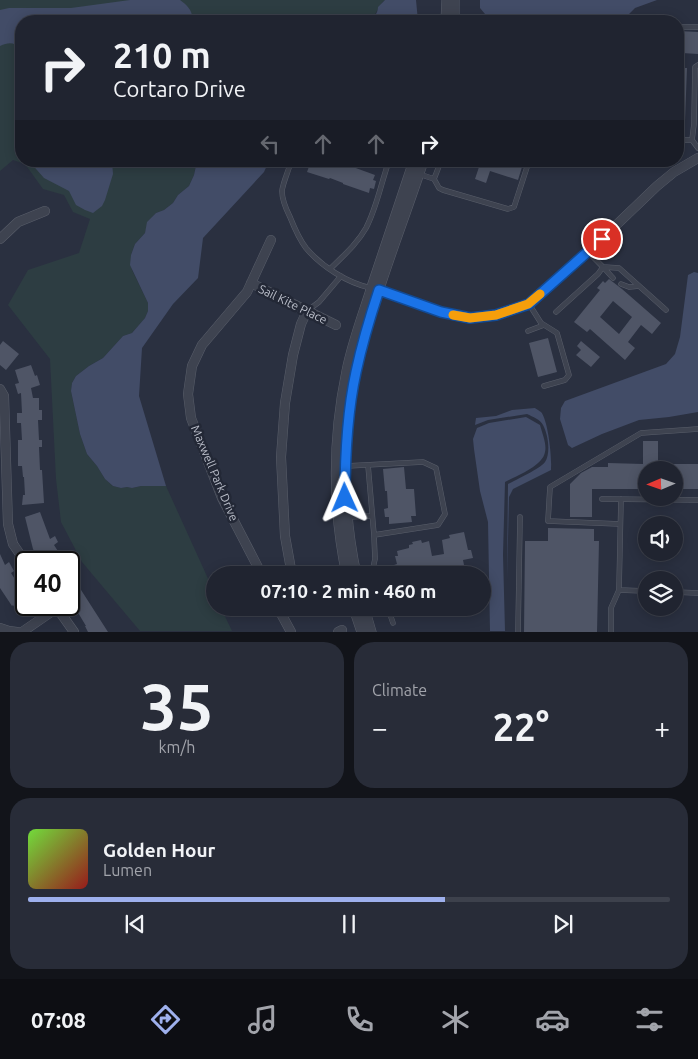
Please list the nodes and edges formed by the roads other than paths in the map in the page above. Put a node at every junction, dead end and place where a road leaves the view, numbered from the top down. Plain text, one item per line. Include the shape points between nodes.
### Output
1 (447, 0) edge
2 (454, 0) edge
3 (446, 15) edge
4 (454, 15) edge
5 (684, 27) edge
6 (698, 27) edge
7 (698, 65) edge
8 (684, 140) edge
9 (692, 140) junction
10 (698, 148) edge
11 (698, 158) edge
12 (684, 166) edge
13 (289, 167) edge
14 (387, 167) edge
15 (412, 167) edge
16 (421, 167) edge
17 (439, 167) edge
18 (527, 167) edge
19 (683, 167) edge
20 (419, 174) junction
21 (434, 180) junction
22 (45, 210) dead end
23 (0, 239) edge
24 (271, 240) dead end
25 (588, 252) junction
26 (603, 267) junction
27 (330, 269) junction
28 (341, 276) junction
29 (614, 278) dead end
30 (251, 283) junction
31 (620, 284) dead end
32 (639, 286) junction
33 (376, 289) junction
34 (529, 304) junction
35 (666, 310) dead end
36 (307, 311) junction
37 (556, 312) dead end
38 (336, 325) dead end
39 (544, 325) junction
40 (528, 331) dead end
41 (544, 386) dead end
42 (0, 389) edge
43 (698, 429) edge
44 (368, 465) junction
45 (345, 466) junction
46 (602, 499) dead end
47 (621, 499) junction
48 (698, 500) edge
49 (372, 516) junction
50 (520, 517) dead end
51 (342, 518) junction
52 (620, 524) junction
53 (374, 535) junction
54 (18, 551) edge
55 (257, 566) edge
56 (290, 566) edge
57 (345, 566) edge
58 (354, 566) edge
59 (373, 566) edge
60 (619, 590) junction
61 (638, 591) edge
62 (683, 592) edge
63 (698, 593) edge
64 (43, 616) edge
65 (63, 616) edge
66 (282, 616) edge
67 (357, 616) edge
68 (366, 616) edge
69 (390, 616) edge
70 (392, 622) dead end
71 (0, 628) edge
72 (18, 632) edge
73 (22, 632) edge
74 (74, 632) edge
75 (291, 632) edge
76 (362, 632) edge
77 (371, 632) edge
78 (518, 632) edge
79 (611, 632) edge

1 - 3 street
2 - 4 street
5 - 6 lane
7 - 9 lane via 695,67
8 - 9 lane
9 - 10 lane
11 - 12 street
13 - 27 lane via 282,191 285,206 306,247
14 - 27 lane via 365,229 350,250
15 - 33 street
16 - 20 street
17 - 21 lane
18 - 21 lane via 514,207 508,208 443,190
19 - 25 street
20 - 21 lane
20 - 33 street
22 - 23 street via 18,222
24 - 30 street, Maxwell Park Drive
25 - 26 lane
25 - 34 street
26 - 29 lane
26 - 32 lane via 619,268
26 - 37 lane
27 - 28 lane
28 - 33 lane
28 - 36 lane
30 - 36 street, Sail Kite Place
30 - 55 street, Maxwell Park Drive via 202,345 192,366 188,394 191,418 222,498
31 - 32 lane
32 - 35 lane
33 - 34 street via 441,312 470,318 496,315
33 - 45 street via 350,404
33 - 51 street via 357,330 341,402 336,466
34 - 39 lane
36 - 38 street, Sail Kite Place
36 - 56 street via 292,355 281,457 285,536
39 - 40 lane
39 - 41 lane via 557,334 569,375 565,380
42 - 54 street via 4,396 8,524
43 - 52 lane via 641,433 550,487 548,521
44 - 45 lane
44 - 49 lane
44 - 53 lane via 423,462 436,468 445,514 438,525
45 - 51 street
46 - 47 lane
47 - 48 lane
47 - 52 lane
49 - 51 lane
49 - 53 lane
50 - 78 lane
51 - 57 street via 341,546
51 - 58 street
52 - 60 lane
53 - 59 lane
60 - 61 lane
60 - 79 lane via 611,608
62 - 63 lane
64 - 73 street
65 - 74 street
66 - 75 street
67 - 76 street
68 - 77 street
69 - 70 lane
71 - 72 street

